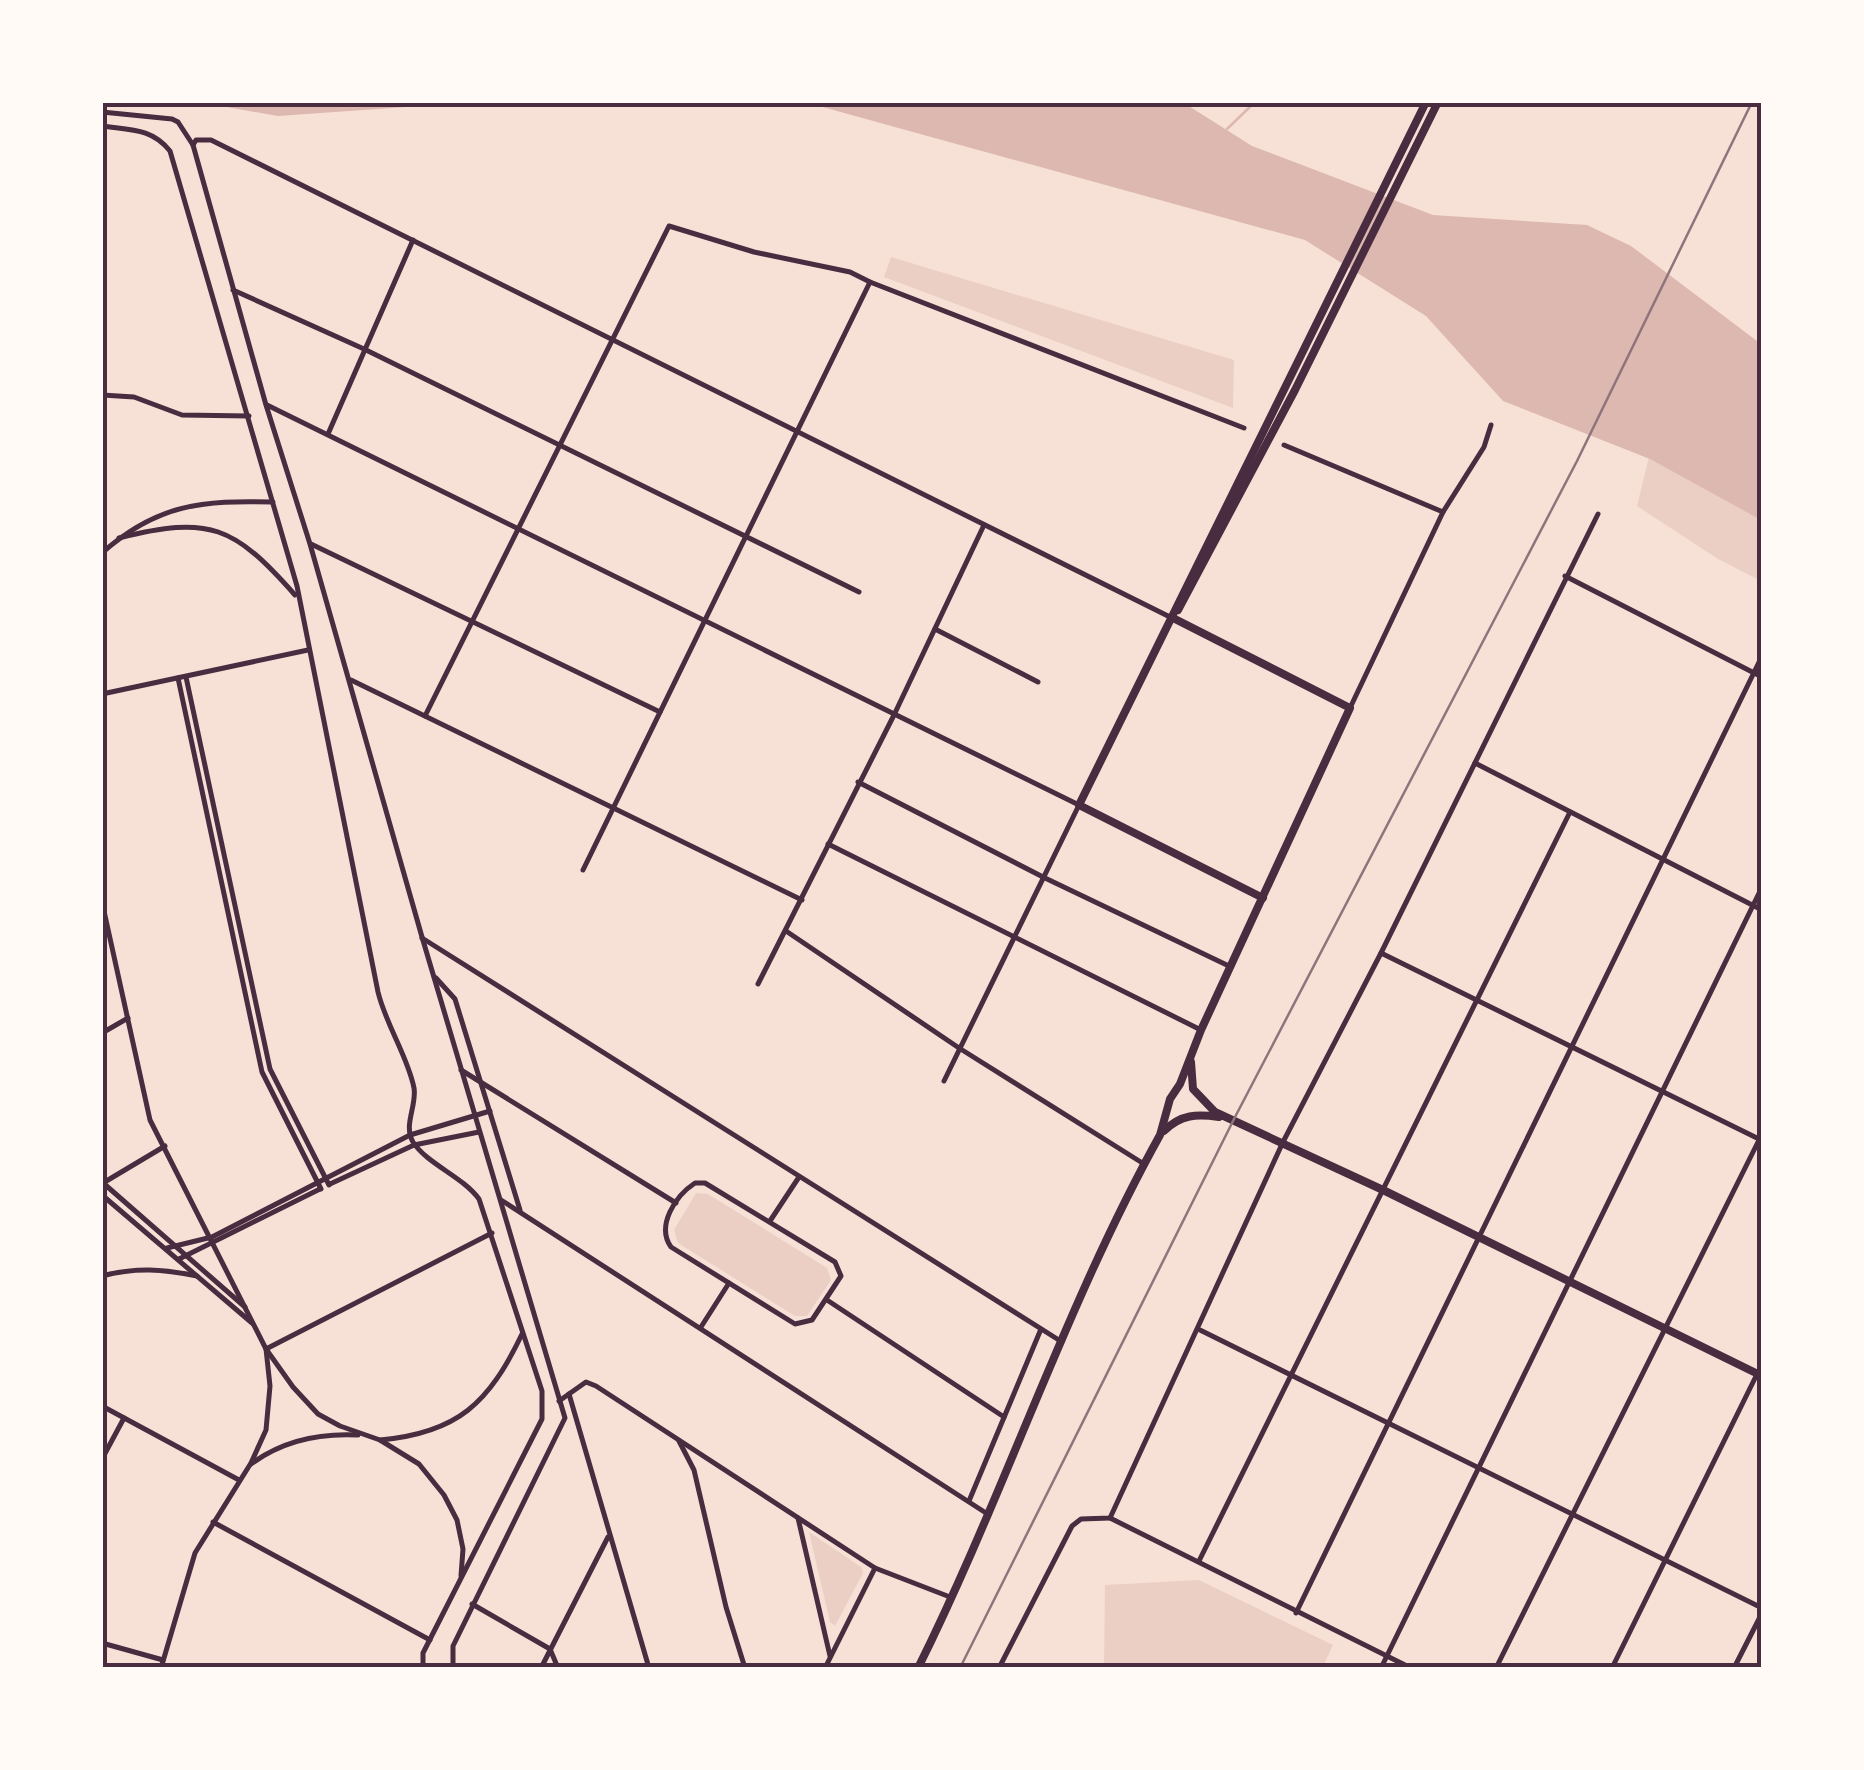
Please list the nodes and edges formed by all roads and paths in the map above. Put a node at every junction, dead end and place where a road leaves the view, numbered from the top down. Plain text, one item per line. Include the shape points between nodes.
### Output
1 (1426, 102) edge
2 (1438, 102) edge
3 (102, 112) edge
4 (102, 126) edge
5 (193, 145) junction
6 (413, 240) junction
7 (870, 282) junction
8 (233, 290) junction
9 (611, 338) junction
10 (364, 349) junction
11 (1290, 388) junction
12 (102, 395) edge
13 (266, 404) junction
14 (249, 416) junction
15 (1491, 425) dead end
16 (1244, 428) dead end
17 (796, 430) junction
18 (328, 434) junction
19 (1284, 445) dead end
20 (558, 446) junction
21 (273, 502) junction
22 (1443, 512) junction
23 (1598, 514) dead end
24 (984, 524) junction
25 (518, 528) junction
26 (745, 536) junction
27 (118, 538) junction
28 (310, 544) junction
29 (102, 553) edge
30 (1565, 576) junction
31 (859, 592) dead end
32 (298, 597) junction
33 (471, 618) junction
34 (1173, 618) junction
35 (704, 620) junction
36 (934, 629) junction
37 (308, 650) junction
38 (1762, 656) edge
39 (1753, 673) junction
40 (182, 677) junction
41 (1762, 677) edge
42 (349, 679) junction
43 (1038, 682) dead end
44 (102, 694) edge
45 (1350, 708) junction
46 (660, 712) junction
47 (425, 716) junction
48 (894, 716) junction
49 (1474, 763) junction
50 (858, 782) junction
51 (1079, 805) junction
52 (614, 807) junction
53 (1570, 812) junction
54 (828, 844) junction
55 (1664, 860) junction
56 (583, 870) dead end
57 (1045, 878) junction
58 (1762, 887) edge
59 (1262, 898) junction
60 (802, 900) junction
61 (102, 902) edge
62 (1753, 905) junction
63 (1762, 910) edge
64 (786, 932) junction
65 (422, 938) junction
66 (1016, 939) junction
67 (1381, 953) junction
68 (1231, 967) junction
69 (433, 975) junction
70 (758, 984) dead end
71 (1478, 999) junction
72 (128, 1018) junction
73 (1201, 1030) junction
74 (102, 1034) edge
75 (1572, 1046) junction
76 (959, 1048) junction
77 (1191, 1053) junction
78 (461, 1070) junction
79 (944, 1080) dead end
80 (482, 1083) junction
81 (1178, 1089) junction
82 (1193, 1089) junction
83 (1661, 1090) junction
84 (1200, 1098) junction
85 (1170, 1106) junction
86 (490, 1111) junction
87 (1195, 1114) junction
88 (474, 1115) junction
89 (1182, 1117) junction
90 (1234, 1119) junction
91 (479, 1132) junction
92 (1160, 1135) junction
93 (410, 1136) junction
94 (1761, 1138) edge
95 (1283, 1142) junction
96 (414, 1145) junction
97 (165, 1146) junction
98 (1144, 1164) junction
99 (799, 1177) junction
100 (328, 1181) junction
101 (103, 1183) edge
102 (319, 1186) junction
103 (1383, 1190) junction
104 (102, 1195) edge
105 (498, 1198) junction
106 (676, 1203) junction
107 (521, 1213) junction
108 (770, 1221) junction
109 (492, 1233) junction
110 (1478, 1237) junction
111 (213, 1240) junction
112 (170, 1246) junction
113 (183, 1257) junction
114 (102, 1276) edge
115 (200, 1277) junction
116 (214, 1280) junction
117 (1571, 1282) junction
118 (729, 1283) junction
119 (827, 1300) junction
120 (247, 1308) junction
121 (255, 1325) junction
122 (701, 1327) junction
123 (1042, 1328) junction
124 (1198, 1329) junction
125 (1664, 1330) junction
126 (524, 1332) junction
127 (1062, 1342) junction
128 (266, 1350) junction
129 (1762, 1364) edge
130 (1291, 1375) junction
131 (1759, 1375) edge
132 (569, 1394) junction
133 (559, 1401) junction
134 (102, 1406) edge
135 (1004, 1417) junction
136 (124, 1418) junction
137 (1388, 1423) junction
138 (366, 1436) junction
139 (380, 1440) junction
140 (678, 1440) junction
141 (102, 1459) edge
142 (248, 1466) junction
143 (1478, 1470) junction
144 (239, 1480) junction
145 (969, 1502) junction
146 (986, 1513) junction
147 (1572, 1517) junction
148 (798, 1518) junction
149 (1110, 1518) junction
150 (213, 1522) junction
151 (609, 1534) junction
152 (1665, 1560) junction
153 (1199, 1561) junction
154 (875, 1568) junction
155 (461, 1579) junction
156 (953, 1598) junction
157 (472, 1604) junction
158 (1762, 1611) edge
159 (1296, 1613) junction
160 (430, 1640) junction
161 (102, 1643) edge
162 (550, 1649) junction
163 (830, 1656) junction
164 (1387, 1656) junction
165 (162, 1664) edge
166 (423, 1668) edge
167 (453, 1668) edge
168 (541, 1668) edge
169 (558, 1668) edge
170 (649, 1668) edge
171 (745, 1668) edge
172 (825, 1668) edge
173 (918, 1668) edge
174 (1000, 1668) edge
175 (1381, 1668) edge
176 (1411, 1668) edge
177 (1496, 1668) edge
178 (1612, 1668) edge
179 (1734, 1668) edge

1 - 11 main road
2 - 11 main road
3 - 5 street via 172,119
4 - 14 street via 148,132 170,151
5 - 6 street via 211,140
5 - 8 street
6 - 9 street
6 - 10 street
7 - 9 street via 669,226
7 - 16 street
7 - 17 street
8 - 10 street
8 - 13 street
9 - 17 street
9 - 20 street
10 - 18 street
10 - 20 street
11 - 34 main road
12 - 14 street via 134,397 182,415
13 - 18 street
13 - 28 street
14 - 21 street
15 - 22 street
17 - 24 street
17 - 26 street
18 - 25 street
19 - 22 street
20 - 25 street
20 - 26 street
21 - 27 street via 190,505 151,517
21 - 32 street
22 - 45 street
23 - 30 street
24 - 34 street
24 - 36 street
25 - 33 street
25 - 35 street
26 - 31 street
26 - 35 street
27 - 29 street
27 - 32 street via 192,527 230,535 264,559
28 - 33 street
28 - 42 street
30 - 39 street
30 - 49 street
32 - 37 street
33 - 46 street
33 - 47 street
34 - 45 main road
34 - 51 main road
35 - 46 street
35 - 48 street
36 - 43 street
36 - 48 street
37 - 40 street
37 - 93 street via 378,992 414,1086
38 - 39 street
39 - 41 street
39 - 55 street
40 - 44 street
40 - 100 street via 270,1069
40 - 102 street via 262,1072
42 - 47 street
42 - 65 street
45 - 59 main road
46 - 52 street
47 - 52 street
48 - 50 street
48 - 51 street
49 - 53 street
49 - 67 street
50 - 54 street
50 - 57 street
51 - 57 street
51 - 59 main road
52 - 56 street
52 - 60 street
53 - 55 street
53 - 71 street
54 - 60 street
54 - 66 street
55 - 62 street
55 - 75 street
57 - 66 street
57 - 68 street
58 - 62 street
59 - 68 main road
60 - 64 street
61 - 72 street
62 - 63 street
62 - 83 street
64 - 70 street
64 - 76 street
65 - 69 street
65 - 99 street
66 - 73 street
66 - 76 street
67 - 71 street
67 - 95 street
68 - 73 main road
69 - 78 street
69 - 80 street via 456,999
71 - 75 street
71 - 103 street
72 - 74 street
72 - 97 street via 147,1110
73 - 77 main road
75 - 83 street
75 - 110 street
76 - 79 street
76 - 98 street
77 - 81 main road
77 - 82 main road
78 - 80 street
78 - 88 street
80 - 86 street
80 - 106 street
81 - 82 main road
81 - 85 main road
82 - 84 main road
83 - 94 street
83 - 117 street
84 - 87 main road
84 - 90 main road
85 - 89 main road
85 - 92 main road
86 - 88 street
86 - 107 street
87 - 89 main road
87 - 90 main road
88 - 91 street
88 - 93 street
89 - 92 main road
90 - 95 main road
91 - 96 street
91 - 105 street
92 - 98 main road
93 - 96 street
93 - 100 street
94 - 125 street
95 - 103 main road
95 - 124 street
96 - 100 street
96 - 109 street via 472,1189
97 - 101 street
97 - 111 street
98 - 127 main road
99 - 108 street
99 - 123 street
100 - 102 street
101 - 112 street
102 - 111 street
103 - 110 main road
103 - 130 street
104 - 112 street
105 - 107 street
105 - 133 street
106 - 108 street via 694,1183 705,1182
106 - 118 street via 664,1237
107 - 122 street
108 - 119 street via 840,1268
109 - 126 street
109 - 128 street
110 - 117 main road
110 - 137 street
111 - 112 street
111 - 113 street
111 - 120 street
112 - 113 street
113 - 115 street
113 - 116 street
114 - 115 street via 142,1268
115 - 116 street
115 - 121 street
116 - 120 street
117 - 125 main road
117 - 143 street
118 - 119 street via 796,1324 812,1320
118 - 122 street
119 - 135 street
120 - 121 street
121 - 128 street
122 - 145 street
123 - 127 street
123 - 135 street
124 - 130 street
124 - 149 street
125 - 131 main road
125 - 147 street
126 - 139 street via 495,1384 470,1409 434,1431
126 - 155 street via 542,1390 542,1419
127 - 146 main road
128 - 138 street via 318,1414
128 - 142 street via 266,1430
129 - 131 street
130 - 137 street
130 - 153 street
131 - 152 street
132 - 133 street
132 - 140 street via 586,1382 596,1386
132 - 151 street
133 - 157 street via 565,1418
134 - 136 street
135 - 145 street
136 - 141 street
136 - 144 street
137 - 143 street
137 - 159 street
138 - 139 street
138 - 142 street via 296,1442
139 - 155 street via 419,1464 444,1495 463,1549
140 - 148 street
140 - 171 street via 694,1470
142 - 144 street
143 - 147 street
143 - 164 street
144 - 150 street
145 - 146 street
146 - 156 main road
147 - 152 street
147 - 177 street
148 - 154 street
148 - 163 street
149 - 153 street
149 - 174 street via 1072,1526
150 - 160 street
150 - 165 street via 186,1576
151 - 162 street
151 - 170 street
152 - 158 street
152 - 178 street
153 - 159 street
154 - 156 street
154 - 163 street
155 - 160 street
156 - 173 main road
157 - 162 street
157 - 167 street via 452,1646
158 - 179 street
159 - 164 street
160 - 166 street
161 - 165 street
162 - 168 street
162 - 169 street
163 - 172 street
164 - 175 street
164 - 176 street

